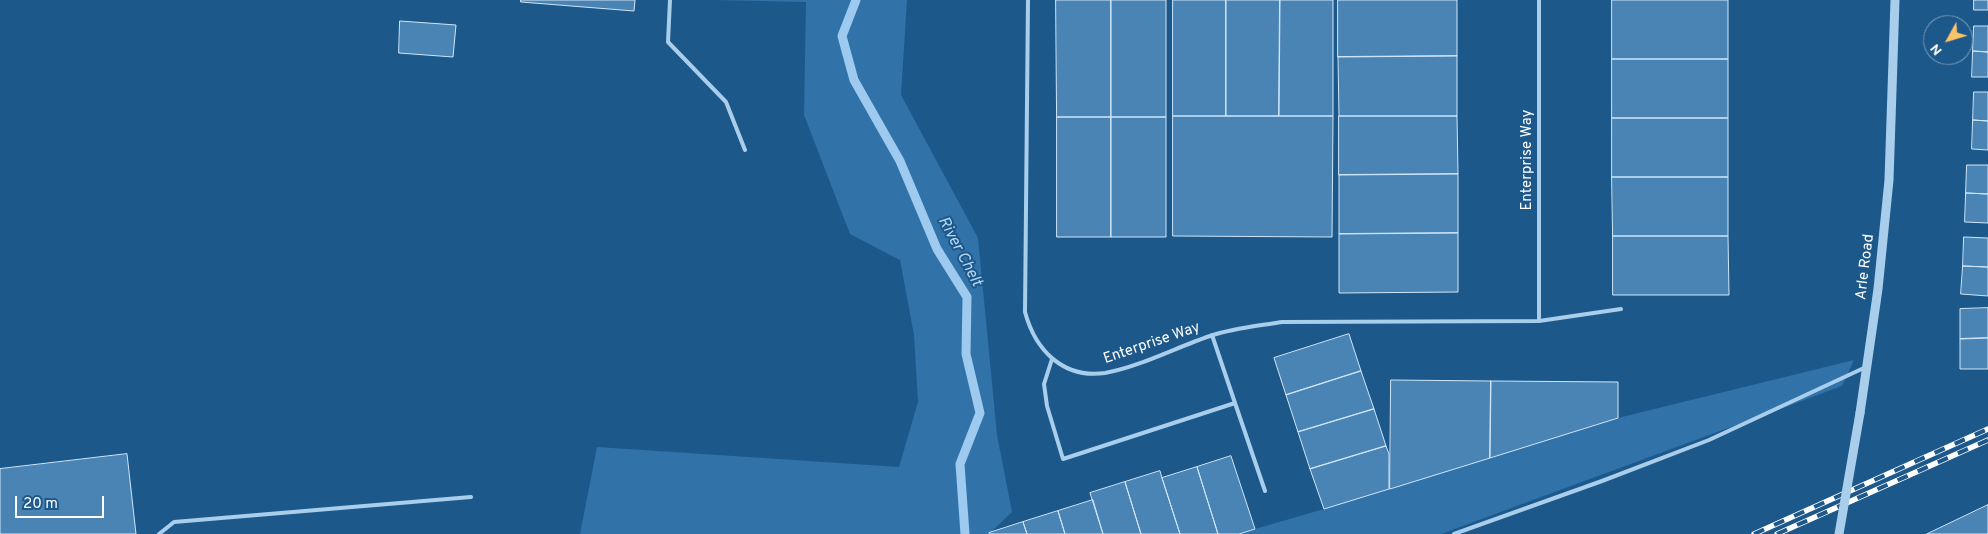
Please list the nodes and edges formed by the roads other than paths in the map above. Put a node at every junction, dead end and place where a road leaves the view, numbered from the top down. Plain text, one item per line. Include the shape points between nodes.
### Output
1 (670, 0) edge
2 (1028, 0) edge
3 (1539, 0) edge
4 (1895, 0) edge
5 (745, 150) dead end
6 (1620, 309) dead end
7 (1539, 320) junction
8 (1212, 335) junction
9 (1052, 359) junction
10 (1866, 367) junction
11 (1235, 402) junction
12 (1264, 491) dead end
13 (470, 497) dead end
14 (159, 534) edge
15 (1454, 534) edge
16 (1839, 534) edge

1 - 5 lane via 668,42 726,102
2 - 9 lane, Enterprise Way via 1025,312 1039,346
3 - 7 lane, Enterprise Way
4 - 10 street, Arle Road via 1889,180
6 - 7 lane, Enterprise Way
7 - 8 lane, Enterprise Way via 1282,322
8 - 9 lane, Enterprise Way via 1103,373 1085,373
8 - 11 lane
9 - 11 lane via 1044,384 1063,459
10 - 15 lane via 1709,440
10 - 16 street, Arle Road, bridge
11 - 12 lane
13 - 14 lane via 174,522

